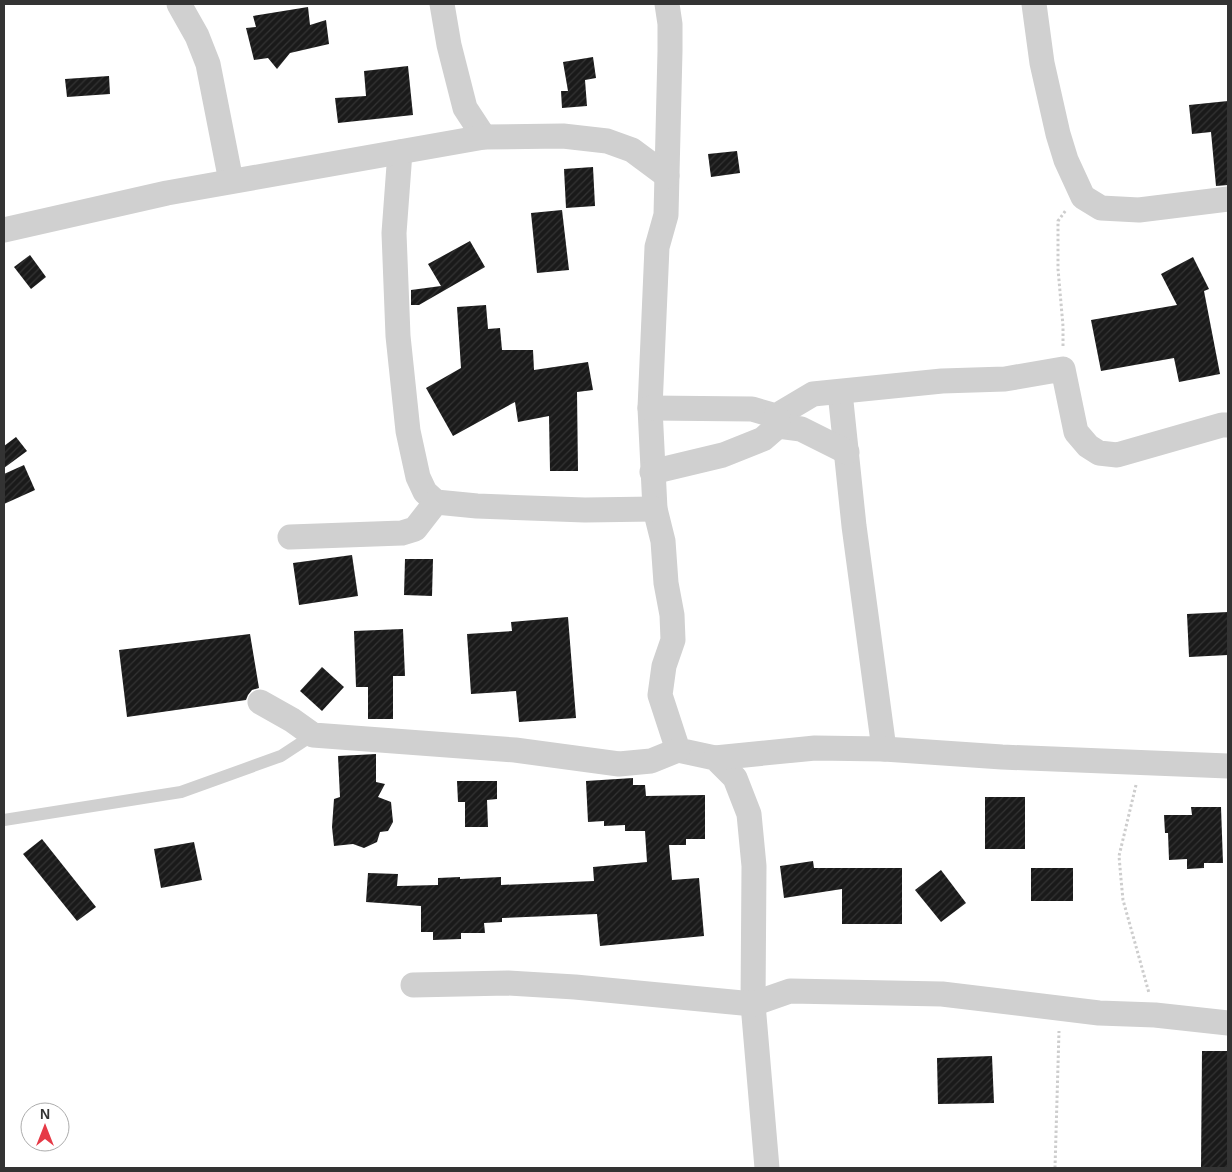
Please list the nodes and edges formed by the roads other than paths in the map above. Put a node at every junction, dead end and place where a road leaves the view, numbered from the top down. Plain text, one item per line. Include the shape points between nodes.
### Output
1 (179, 4) edge
2 (442, 4) edge
3 (667, 4) edge
4 (1034, 4) edge
5 (484, 137) junction
6 (668, 142) junction
7 (632, 150) junction
8 (400, 152) junction
9 (667, 176) junction
10 (231, 181) junction
11 (1228, 199) edge
12 (4, 230) edge
13 (840, 392) junction
14 (650, 408) junction
15 (777, 421) junction
16 (1228, 425) edge
17 (846, 452) junction
18 (652, 472) junction
19 (436, 502) junction
20 (655, 509) junction
21 (290, 538) dead end
22 (260, 702) dead end
23 (313, 734) junction
24 (884, 749) junction
25 (678, 750) junction
26 (715, 758) junction
27 (1228, 766) edge
28 (4, 820) edge
29 (413, 985) dead end
30 (753, 1004) junction
31 (1228, 1023) edge
32 (767, 1168) edge

1 - 10 street via 208,64
2 - 5 street via 465,108
3 - 6 street via 670,24
4 - 11 street via 1042,63 1058,134 1066,160 1084,197 1101,208 1139,210
5 - 7 street via 562,136 607,141
5 - 8 street
6 - 7 street
6 - 9 street
7 - 9 street
8 - 10 street
8 - 19 street via 394,233 398,336 408,431 418,477 425,492
9 - 14 street via 666,215 657,247
10 - 12 street
13 - 15 street via 813,394
13 - 16 street via 1004,379 1063,369 1076,432 1099,453 1117,455
13 - 17 street
14 - 15 street via 752,409
14 - 18 street
15 - 17 street via 800,428
15 - 18 street via 763,439 723,455
17 - 24 street
18 - 20 street
19 - 20 street via 585,510
19 - 21 street via 415,529
20 - 25 street via 662,541 673,640 664,666 660,695
22 - 23 street
23 - 25 street via 479,747 619,764 651,761
23 - 28 lane via 281,756 181,792
24 - 26 street via 815,748
24 - 27 street
25 - 26 street
26 - 30 street via 735,778 749,814 754,866
29 - 30 street via 508,983
30 - 31 street via 790,991 942,994 1099,1014 1155,1015
30 - 32 street

